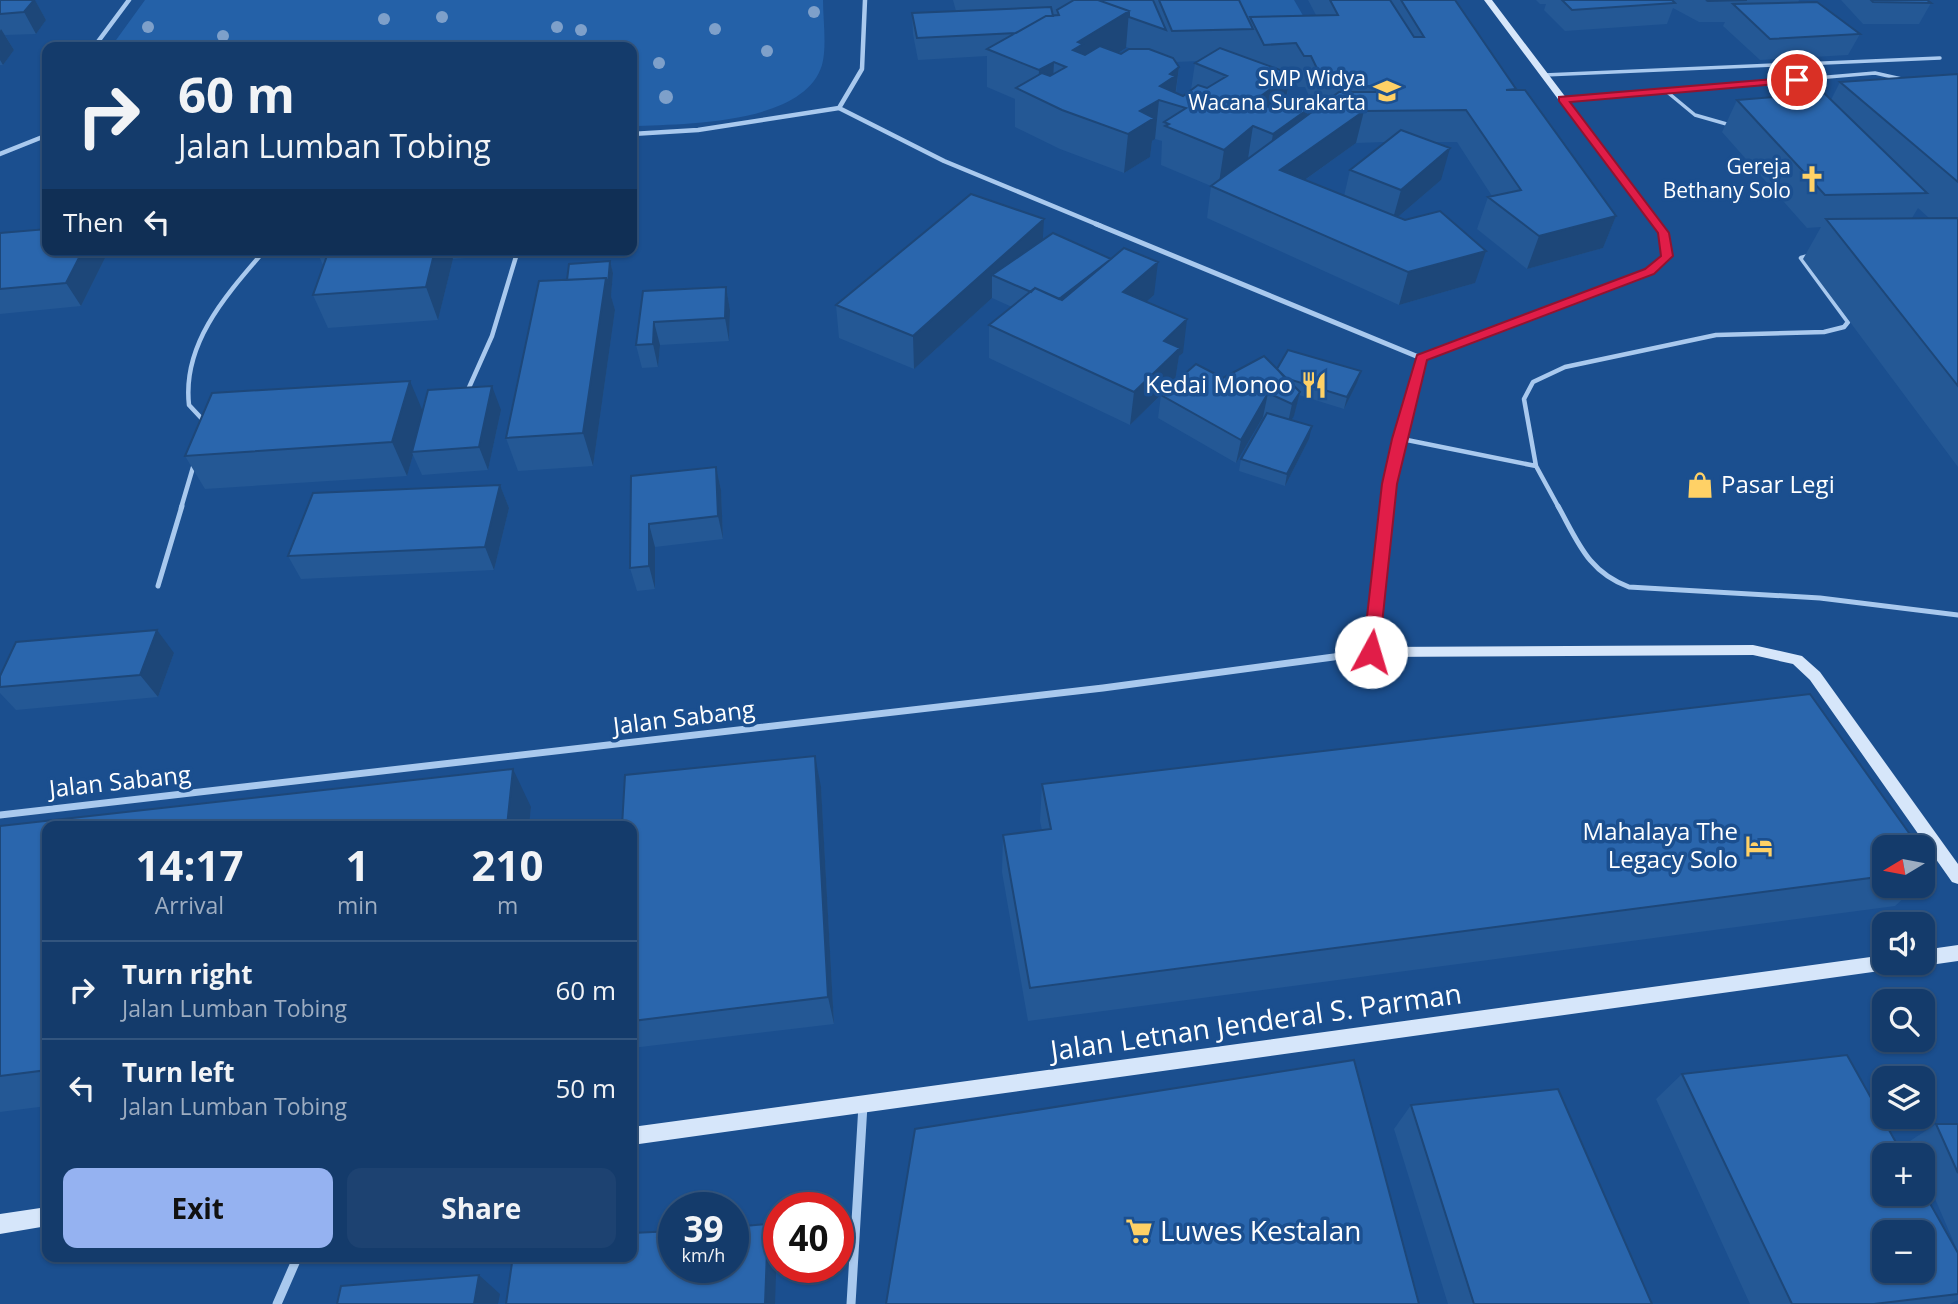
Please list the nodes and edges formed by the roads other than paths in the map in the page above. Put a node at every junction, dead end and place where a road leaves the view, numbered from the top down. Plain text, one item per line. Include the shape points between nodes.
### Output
1 (129, 0) edge
2 (865, 0) edge
3 (1488, 0) edge
4 (98, 42) edge
5 (1940, 58) dead end
6 (1544, 75) junction
7 (1915, 87) edge
8 (1666, 92) junction
9 (1562, 99) junction
10 (839, 108) junction
11 (1731, 125) dead end
12 (637, 134) edge
13 (42, 138) edge
14 (0, 154) edge
15 (260, 256) edge
16 (516, 256) edge
17 (1819, 256) dead end
18 (1421, 358) junction
19 (460, 400) edge
20 (201, 430) edge
21 (1398, 439) junction
22 (196, 456) edge
23 (1536, 466) junction
24 (158, 586) dead end
25 (1958, 615) edge
26 (1371, 652) junction
27 (0, 815) edge
28 (1958, 877) edge
29 (1958, 953) edge
30 (1935, 956) edge
31 (1872, 964) edge
32 (863, 1104) junction
33 (637, 1135) edge
34 (42, 1218) edge
35 (0, 1224) edge
36 (295, 1262) edge
37 (277, 1304) edge
38 (851, 1304) edge

1 - 4 street
2 - 10 street via 863,69
3 - 6 street
5 - 6 lane
6 - 9 street
7 - 8 lane via 1904,79 1875,73
8 - 9 lane
8 - 11 lane via 1688,113 1714,124
9 - 18 street via 1663,233 1667,256 1649,272
10 - 12 street via 698,130
10 - 18 street via 944,160
13 - 14 street
15 - 20 lane via 234,285 197,347 188,377 189,405 204,417
16 - 19 lane via 492,336 470,388
17 - 23 lane via 1801,258 1848,321 1844,327 1824,332 1716,335 1564,367 1533,382 1524,400
18 - 21 street
21 - 23 lane
21 - 26 street
22 - 24 lane
23 - 25 lane via 1586,556 1607,579 1629,587 1820,598
26 - 27 street, Jalan Sabang via 1049,694
26 - 28 street via 1754,650 1797,660 1815,676
29 - 30 street
31 - 32 street, Jalan Letnan Jenderal S. Parman
32 - 33 street, Jalan Letnan Jenderal S. Parman
32 - 38 street
34 - 35 street
36 - 37 street

